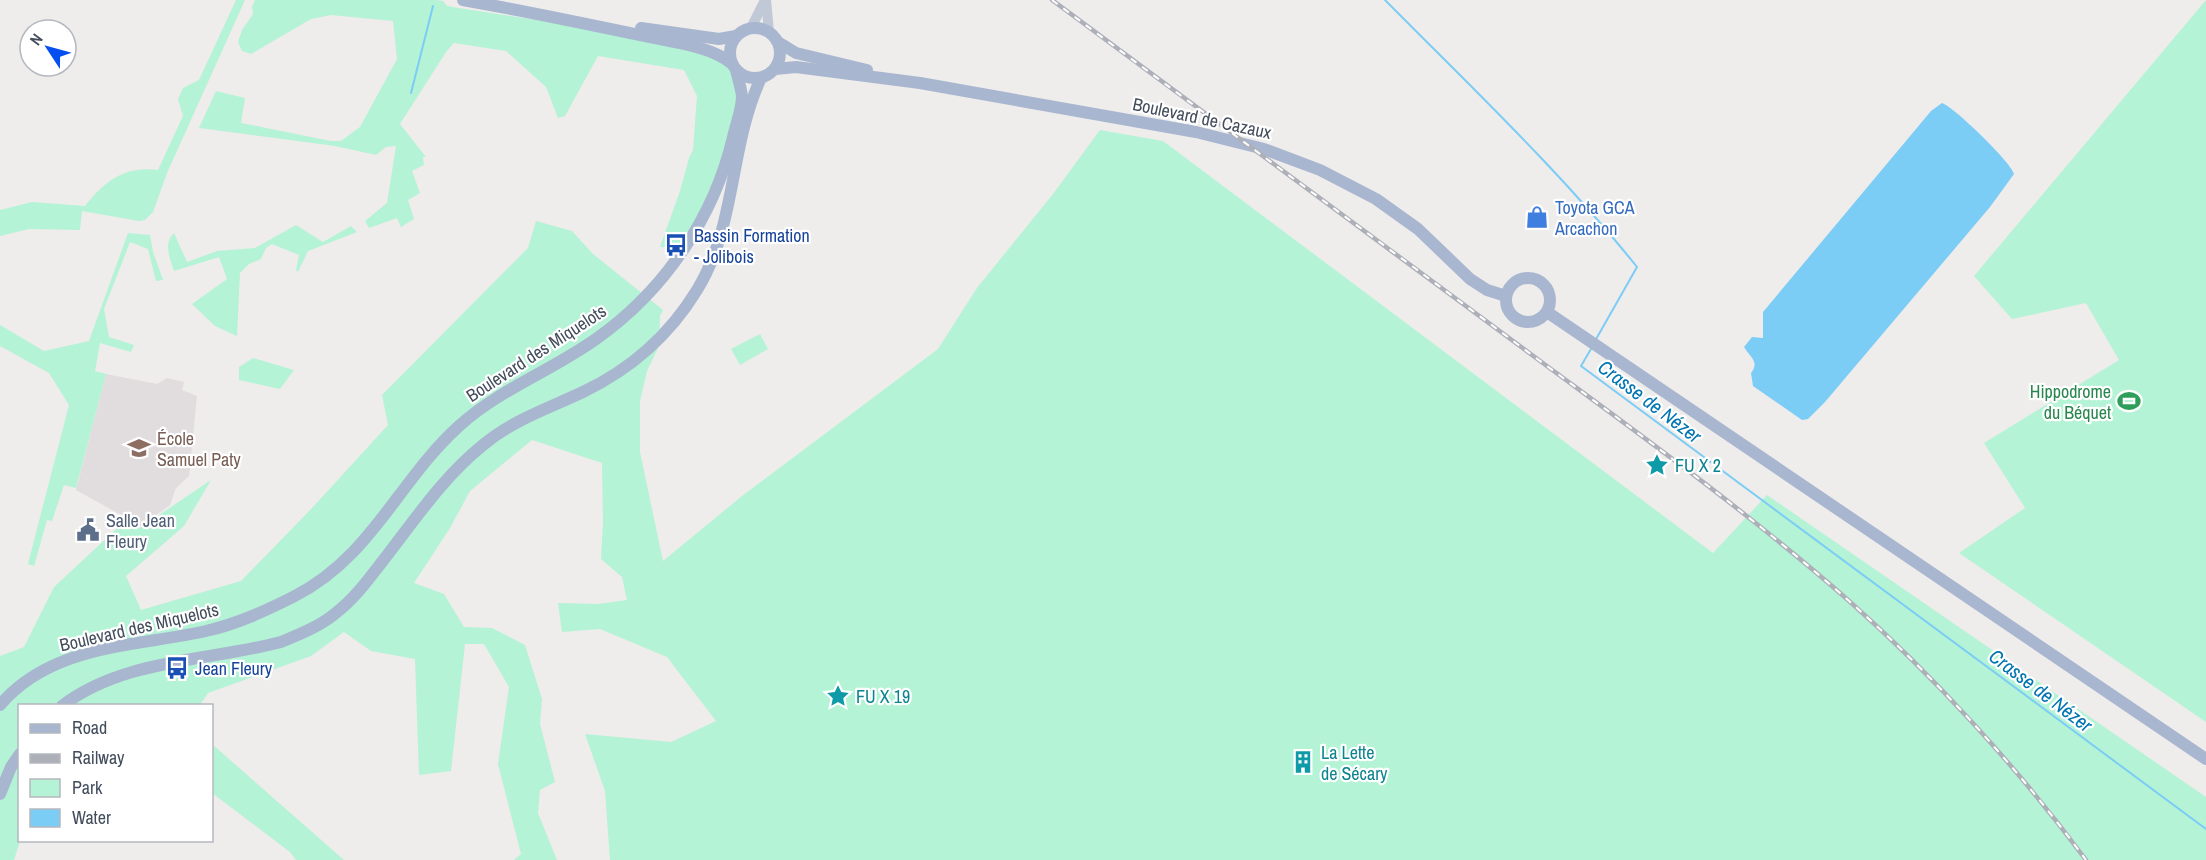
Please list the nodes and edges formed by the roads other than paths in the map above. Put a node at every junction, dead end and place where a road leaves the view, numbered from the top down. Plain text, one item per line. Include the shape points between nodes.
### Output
1 (463, 0) edge
2 (765, 0) edge
3 (562, 18) junction
4 (751, 28) junction
5 (769, 32) junction
6 (736, 36) junction
7 (778, 42) junction
8 (734, 67) junction
9 (775, 69) junction
10 (761, 78) junction
11 (920, 83) junction
12 (1506, 296) junction
13 (1547, 312) junction
14 (64, 704) edge
15 (0, 705) edge
16 (18, 756) edge
17 (2206, 759) edge
18 (0, 794) edge

1 - 3 main road
2 - 4 street
2 - 5 street
3 - 6 main road via 719,39
3 - 8 main road via 716,54
4 - 5 main road
4 - 6 main road
5 - 7 main road
6 - 8 main road via 730,49
7 - 9 main road via 780,58
7 - 11 main road, Boulevard de Cazaux via 796,53
8 - 10 main road via 747,78
8 - 15 main road, Boulevard des Miquelots via 742,96 729,154 705,213 669,269 631,310 594,341 502,394 459,427 432,454 365,542 329,574 298,594 228,626 61,660 23,683
9 - 10 main road
9 - 11 main road, Boulevard de Cazaux via 796,67
10 - 14 main road via 751,99 724,229 710,265 674,323 641,357 610,379 520,421 485,443 452,473 369,579 336,614 281,642 113,677
11 - 12 main road, Boulevard de Cazaux via 1196,132 1290,158 1376,199 1418,229 1487,291
12 - 13 main road via 1509,311 1520,321 1535,321
12 - 13 main road via 1517,280 1536,279 1550,293
13 - 17 main road
16 - 18 main road

